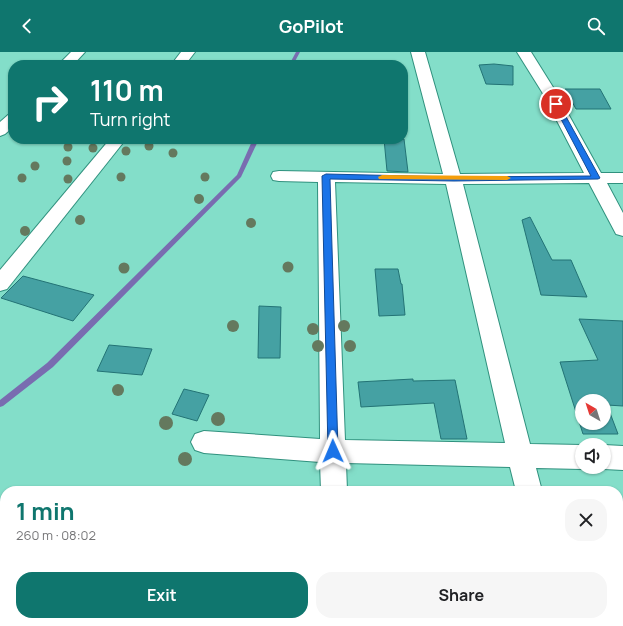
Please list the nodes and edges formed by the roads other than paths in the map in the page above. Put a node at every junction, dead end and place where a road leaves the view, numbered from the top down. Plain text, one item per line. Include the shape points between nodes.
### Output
1 (78, 52) edge
2 (188, 52) edge
3 (418, 52) edge
4 (524, 52) edge
5 (70, 60) edge
6 (182, 60) edge
7 (8, 123) edge
8 (0, 132) edge
9 (114, 144) edge
10 (279, 176) dead end
11 (326, 176) junction
12 (596, 178) junction
13 (623, 178) edge
14 (454, 179) junction
15 (623, 230) edge
16 (0, 284) edge
17 (204, 442) dead end
18 (333, 451) junction
19 (521, 456) junction
20 (575, 457) edge
21 (611, 457) edge
22 (623, 458) edge
23 (334, 486) edge
24 (529, 486) edge

1 - 5 street
2 - 6 street
3 - 14 street
4 - 12 street
7 - 8 street
9 - 16 street
10 - 11 street
11 - 14 street
11 - 18 street
12 - 13 street
12 - 14 street
12 - 15 street
14 - 19 street
17 - 18 street
18 - 19 street
18 - 23 street
19 - 20 street
19 - 24 street
21 - 22 street

